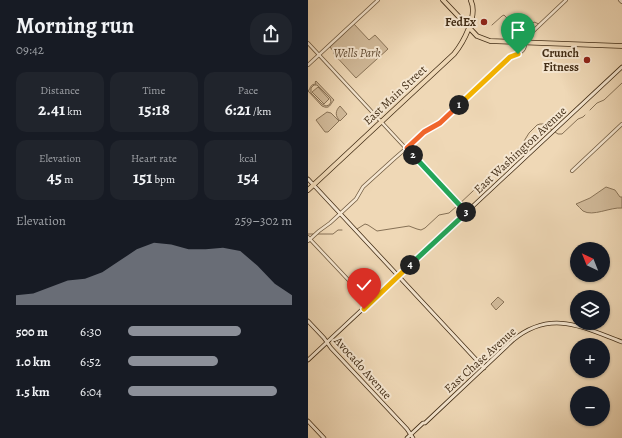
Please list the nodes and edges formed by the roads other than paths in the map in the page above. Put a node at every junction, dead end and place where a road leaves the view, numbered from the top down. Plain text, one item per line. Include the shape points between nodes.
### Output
1 (378, 0) edge
2 (471, 0) edge
3 (566, 0) edge
4 (447, 2) edge
5 (467, 26) junction
6 (526, 42) junction
7 (308, 43) edge
8 (622, 46) edge
9 (319, 55) junction
10 (308, 65) edge
11 (622, 67) edge
12 (381, 121) junction
13 (622, 124) edge
14 (407, 148) junction
15 (572, 171) dead end
16 (308, 179) edge
17 (313, 184) junction
18 (308, 188) edge
19 (340, 213) junction
20 (466, 213) junction
21 (309, 239) edge
22 (399, 276) junction
23 (370, 303) junction
24 (308, 321) edge
25 (327, 342) junction
26 (622, 342) edge
27 (308, 360) edge
28 (484, 368) junction
29 (308, 421) edge
30 (410, 436) edge
31 (324, 438) edge

1 - 9 street
2 - 5 main road, East Main Street
3 - 6 street via 529,35
4 - 5 main road
5 - 6 main road via 479,37 490,41
5 - 12 main road, East Main Street via 455,50
6 - 8 main road
6 - 14 street via 521,52 510,57 444,120 424,132
7 - 9 street
9 - 10 street
9 - 12 street
11 - 20 main road, East Washington Avenue
12 - 14 street
12 - 17 main road, East Main Street
13 - 15 street
14 - 19 street via 363,187 356,199
14 - 20 street
16 - 17 main road
17 - 18 main road, East Main Street
17 - 19 main road
19 - 21 street
19 - 22 main road
20 - 22 main road, East Washington Avenue
21 - 23 street
22 - 23 main road, East Washington Avenue
22 - 28 main road
23 - 25 main road, East Washington Avenue
24 - 25 main road, Avocado Avenue
25 - 27 main road, East Washington Avenue
25 - 30 main road, Avocado Avenue via 409,431
26 - 28 main road, East Chase Avenue via 575,325 550,323 532,328 519,336
28 - 30 main road, East Chase Avenue
29 - 31 main road

